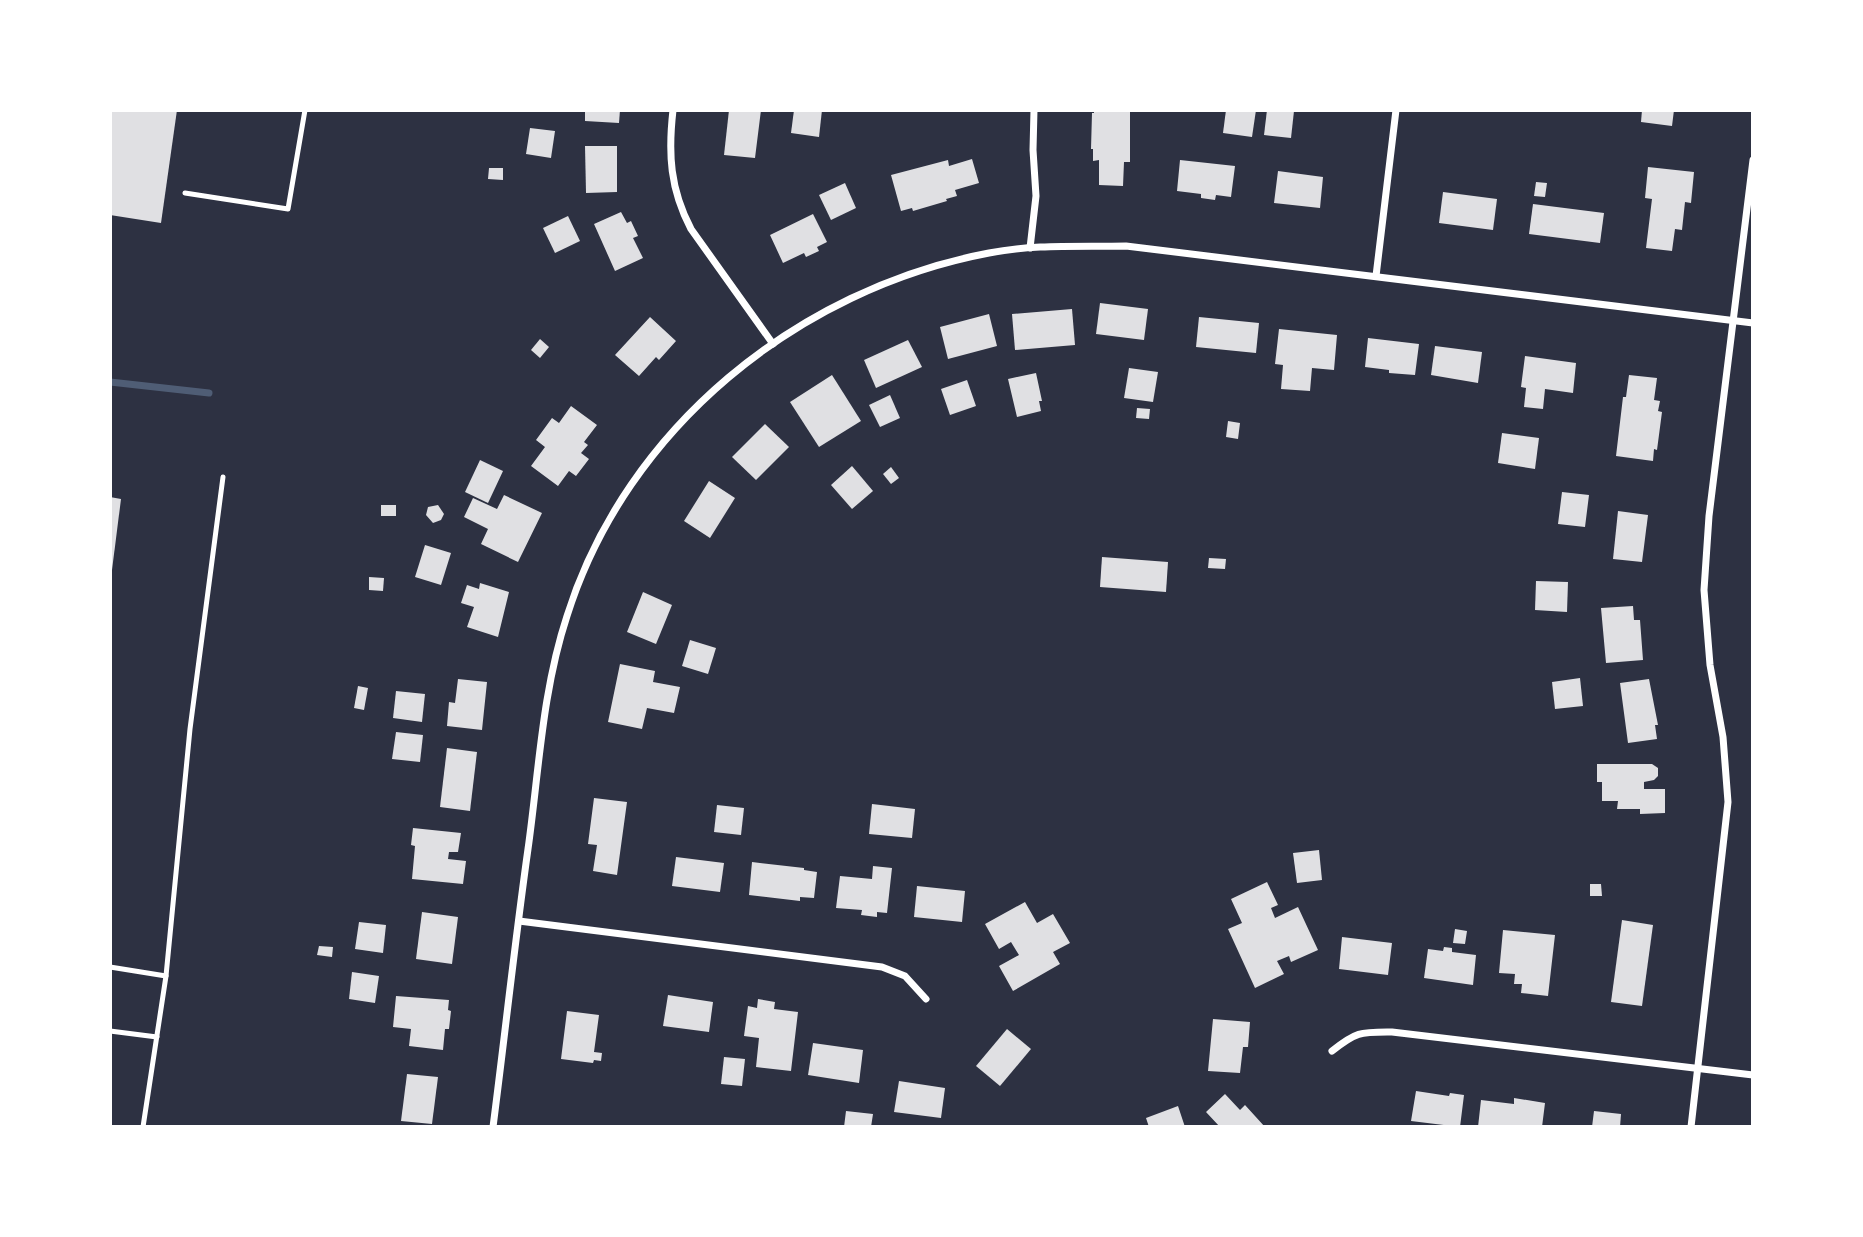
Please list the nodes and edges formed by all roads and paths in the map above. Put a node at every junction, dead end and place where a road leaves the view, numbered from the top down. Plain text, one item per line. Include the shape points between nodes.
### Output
1 (305, 110) edge
2 (673, 110) edge
3 (1034, 110) edge
4 (1396, 110) edge
5 (1753, 160) edge
6 (185, 193) dead end
7 (1030, 248) junction
8 (1376, 276) junction
9 (1733, 321) junction
10 (1753, 323) edge
11 (773, 344) junction
12 (223, 477) dead end
13 (519, 921) junction
14 (110, 967) edge
15 (166, 976) junction
16 (926, 999) dead end
17 (110, 1031) edge
18 (157, 1037) junction
19 (1332, 1051) dead end
20 (1696, 1069) junction
21 (1753, 1075) edge
22 (144, 1127) edge
23 (493, 1127) edge
24 (1690, 1127) edge

1 - 6 lane via 288,209
2 - 11 street via 669,143 682,211
3 - 7 street via 1036,196
4 - 8 street
5 - 9 street
7 - 8 street via 1126,246
7 - 11 street via 991,252 912,272 838,303
8 - 9 street
9 - 10 street
9 - 20 street via 1704,590 1728,802
11 - 13 street via 687,416 659,447 606,524 577,586 547,693
12 - 15 lane via 190,729
13 - 16 street via 882,967 905,975
13 - 23 street
14 - 15 lane
15 - 18 lane
17 - 18 lane
18 - 22 lane
19 - 20 street via 1361,1032 1392,1032
20 - 21 street
20 - 24 street

